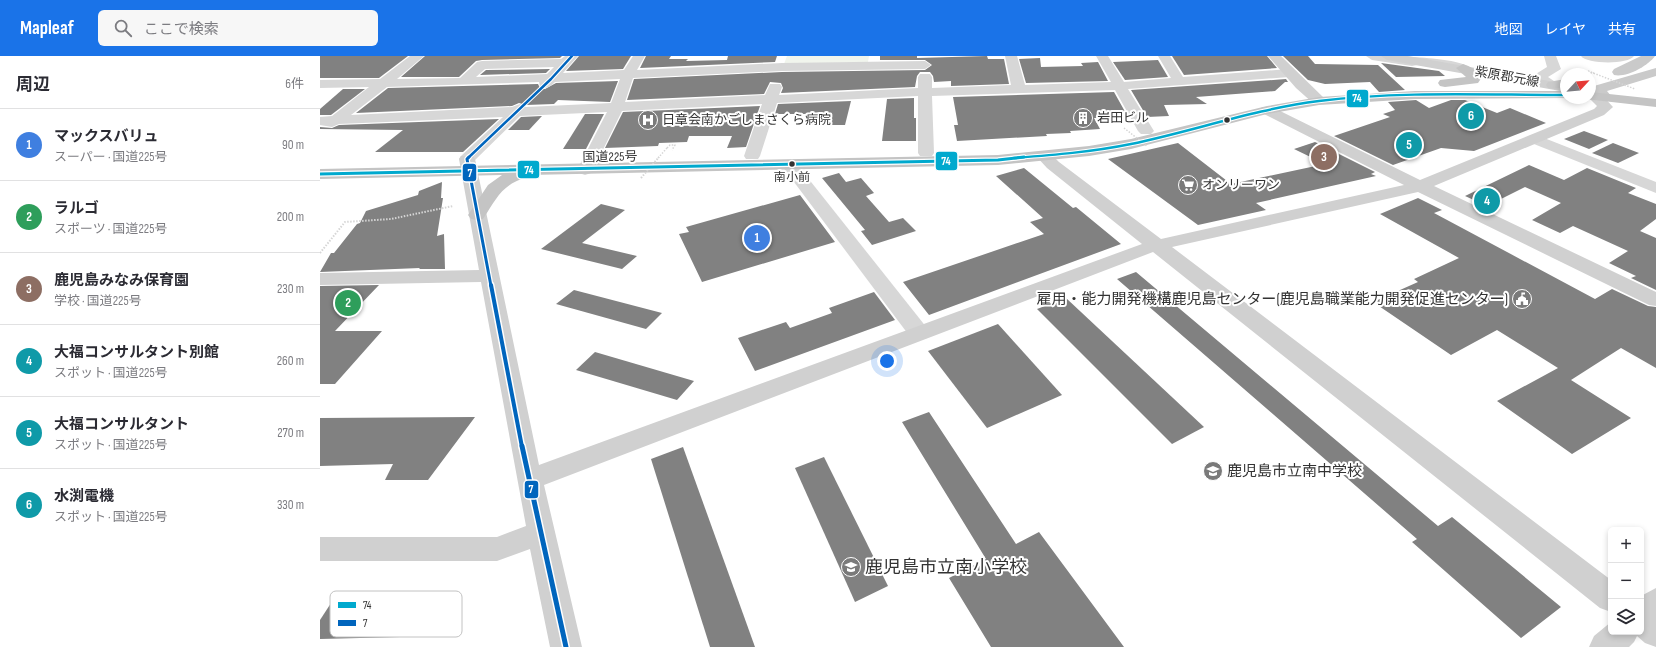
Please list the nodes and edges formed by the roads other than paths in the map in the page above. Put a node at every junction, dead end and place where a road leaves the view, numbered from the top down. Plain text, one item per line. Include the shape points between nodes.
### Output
1 (418, 56) edge
2 (640, 56) edge
3 (1011, 56) edge
4 (1102, 56) edge
5 (1164, 56) edge
6 (1274, 56) edge
7 (1372, 56) edge
8 (1387, 56) edge
9 (1406, 56) edge
10 (1550, 56) edge
11 (1587, 56) edge
12 (1628, 56) edge
13 (1649, 56) edge
14 (569, 60) edge
15 (925, 60) edge
16 (1450, 61) edge
17 (784, 62) edge
18 (1463, 68) junction
19 (1656, 72) edge
20 (1289, 73) junction
21 (628, 74) junction
22 (551, 79) junction
23 (1179, 81) junction
24 (463, 82) junction
25 (1560, 82) edge
26 (1560, 82) edge
27 (383, 83) junction
28 (1560, 83) edge
29 (320, 84) edge
30 (1119, 86) junction
31 (1422, 86) junction
32 (1596, 86) edge
33 (1596, 87) edge
34 (1596, 88) edge
35 (1019, 89) junction
36 (1596, 89) edge
37 (926, 92) junction
38 (1596, 92) edge
39 (1560, 95) edge
40 (1656, 95) edge
41 (1314, 97) junction
42 (771, 99) junction
43 (1656, 103) edge
44 (617, 106) junction
45 (1267, 110) junction
46 (516, 111) junction
47 (335, 120) junction
48 (320, 121) edge
49 (320, 132) edge
50 (1146, 138) junction
51 (1534, 139) junction
52 (926, 153) junction
53 (752, 156) junction
54 (1044, 156) junction
55 (320, 163) edge
56 (588, 163) junction
57 (467, 166) junction
58 (790, 166) junction
59 (538, 171) junction
60 (320, 174) edge
61 (1420, 186) junction
62 (1656, 188) edge
63 (477, 215) junction
64 (1157, 246) junction
65 (489, 276) junction
66 (320, 279) edge
67 (1656, 300) edge
68 (919, 333) junction
69 (529, 480) junction
70 (540, 533) junction
71 (320, 549) edge
72 (1608, 596) edge
73 (1656, 602) edge
74 (1644, 612) edge
75 (1644, 623) edge
76 (1656, 633) edge
77 (1619, 635) edge
78 (566, 647) edge
79 (1605, 647) edge

1 - 27 street
2 - 21 street
3 - 35 street
4 - 30 street
5 - 23 street
6 - 20 street
7 - 18 street
8 - 16 street, 紫原郡元線
9 - 18 street via 1445,62
10 - 26 street via 1554,69 1538,76
11 - 12 street via 1619,59
13 - 32 main road via 1625,70 1609,75
14 - 22 street
14 - 24 street via 482,65
15 - 17 street
15 - 37 street
16 - 18 street, 紫原郡元線
17 - 21 street
17 - 42 street
18 - 25 street, 紫原郡元線
18 - 31 highway via 1475,77 1473,80
19 - 33 main road
20 - 23 street
20 - 41 street
21 - 22 street
21 - 44 street
22 - 24 street
22 - 46 street
23 - 30 street
24 - 27 street
27 - 29 street
27 - 47 street
28 - 31 highway, 国道225号
30 - 35 street
30 - 50 street
31 - 41 highway, 国道225号
34 - 40 highway
35 - 37 street
36 - 43 highway
37 - 42 street
37 - 52 street
38 - 51 street via 1606,107
39 - 41 highway, 国道225号
41 - 45 highway, 国道225号
41 - 50 highway, 国道225号 via 1240,106
42 - 44 street
42 - 53 street
44 - 46 street
44 - 56 street
45 - 54 highway, 国道225号 via 1131,144
45 - 61 street
46 - 47 street
46 - 57 street
47 - 48 street
47 - 49 street
50 - 52 highway, 国道225号 via 984,152
51 - 61 street
51 - 62 street
52 - 53 highway, 国道225号
53 - 56 highway, 国道225号
54 - 58 highway, 国道225号 via 991,161
54 - 64 street
55 - 57 highway, 国道225号
56 - 57 highway, 国道225号
56 - 58 highway, 国道225号
56 - 59 highway, 国道225号
57 - 59 highway, 国道225号
57 - 60 highway, 国道225号
57 - 63 street
58 - 68 street
59 - 63 highway via 513,176 498,184
61 - 64 street
61 - 67 street
63 - 65 street
64 - 68 street via 1136,251
64 - 72 street
65 - 66 street
65 - 69 street
68 - 69 street
69 - 70 street
70 - 71 street via 497,549
70 - 78 street
73 - 74 street
75 - 76 street
77 - 79 street

